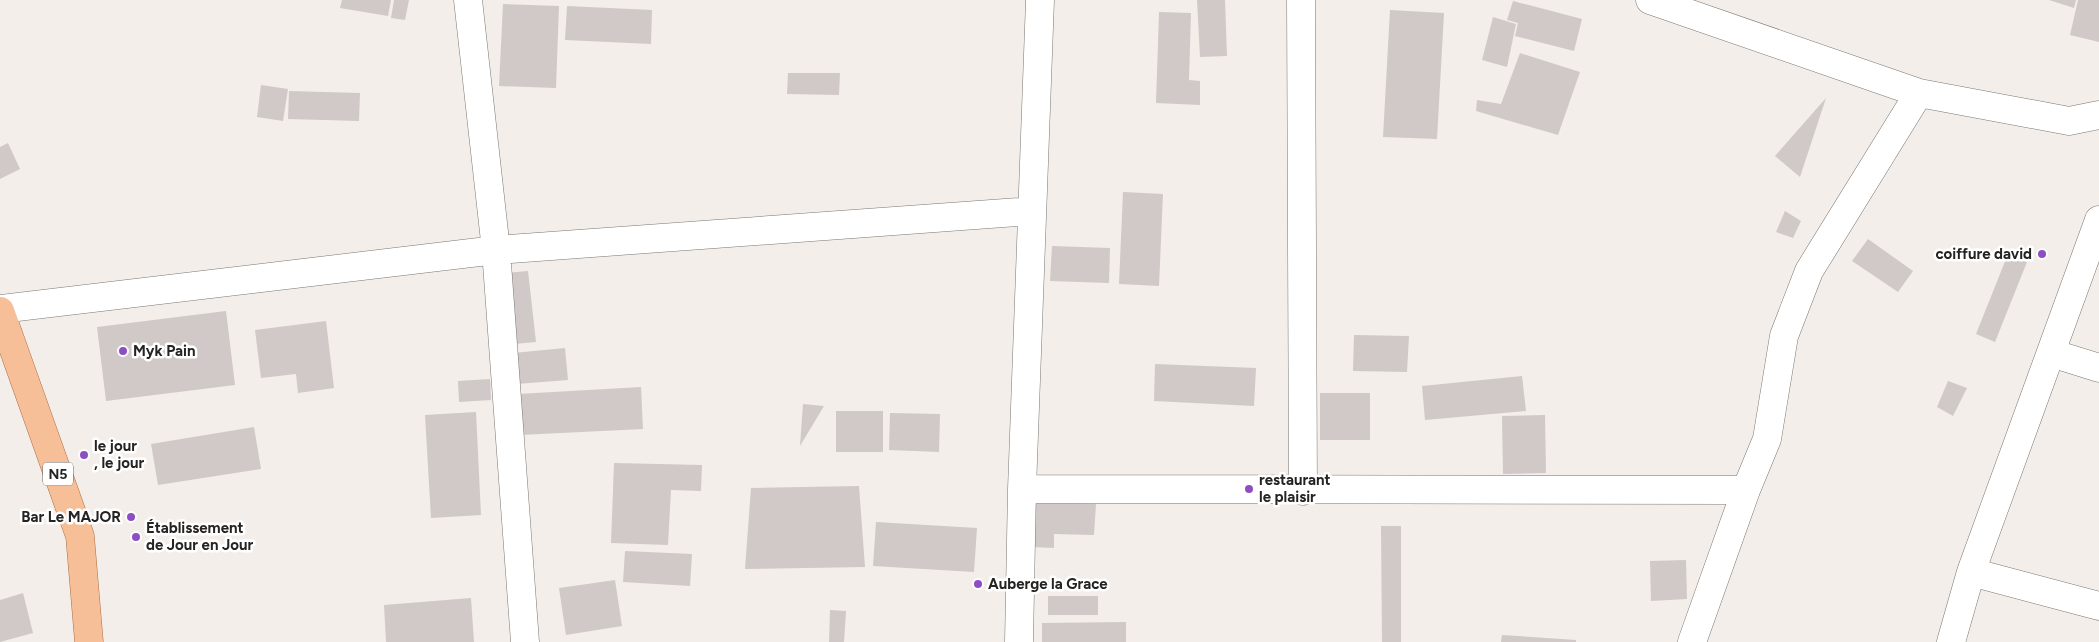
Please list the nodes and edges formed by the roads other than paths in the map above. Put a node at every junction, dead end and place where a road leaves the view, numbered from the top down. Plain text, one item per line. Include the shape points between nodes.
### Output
1 (468, 0) edge
2 (1040, 0) edge
3 (1301, 0) edge
4 (1650, 0) edge
5 (1919, 93) junction
6 (2099, 115) edge
7 (1032, 211) junction
8 (2099, 220) edge
9 (496, 250) junction
10 (0, 310) edge
11 (2051, 353) junction
12 (2099, 368) edge
13 (1022, 489) junction
14 (1746, 490) junction
15 (1303, 491) junction
16 (1971, 572) junction
17 (2099, 606) edge
18 (89, 642) edge
19 (525, 642) edge
20 (1019, 642) edge
21 (1692, 642) edge
22 (1951, 642) edge

1 - 9 street
2 - 7 street
3 - 15 street
4 - 5 street
5 - 6 street via 2069,121
5 - 14 street via 1809,271 1784,336 1767,439
7 - 9 street
7 - 13 street
8 - 11 street
9 - 10 street
9 - 19 street
10 - 18 main road, N5 / N5 via 80,536
11 - 12 street
11 - 16 street
13 - 15 street
13 - 20 street
14 - 15 street
14 - 21 street
16 - 17 street
16 - 22 street

